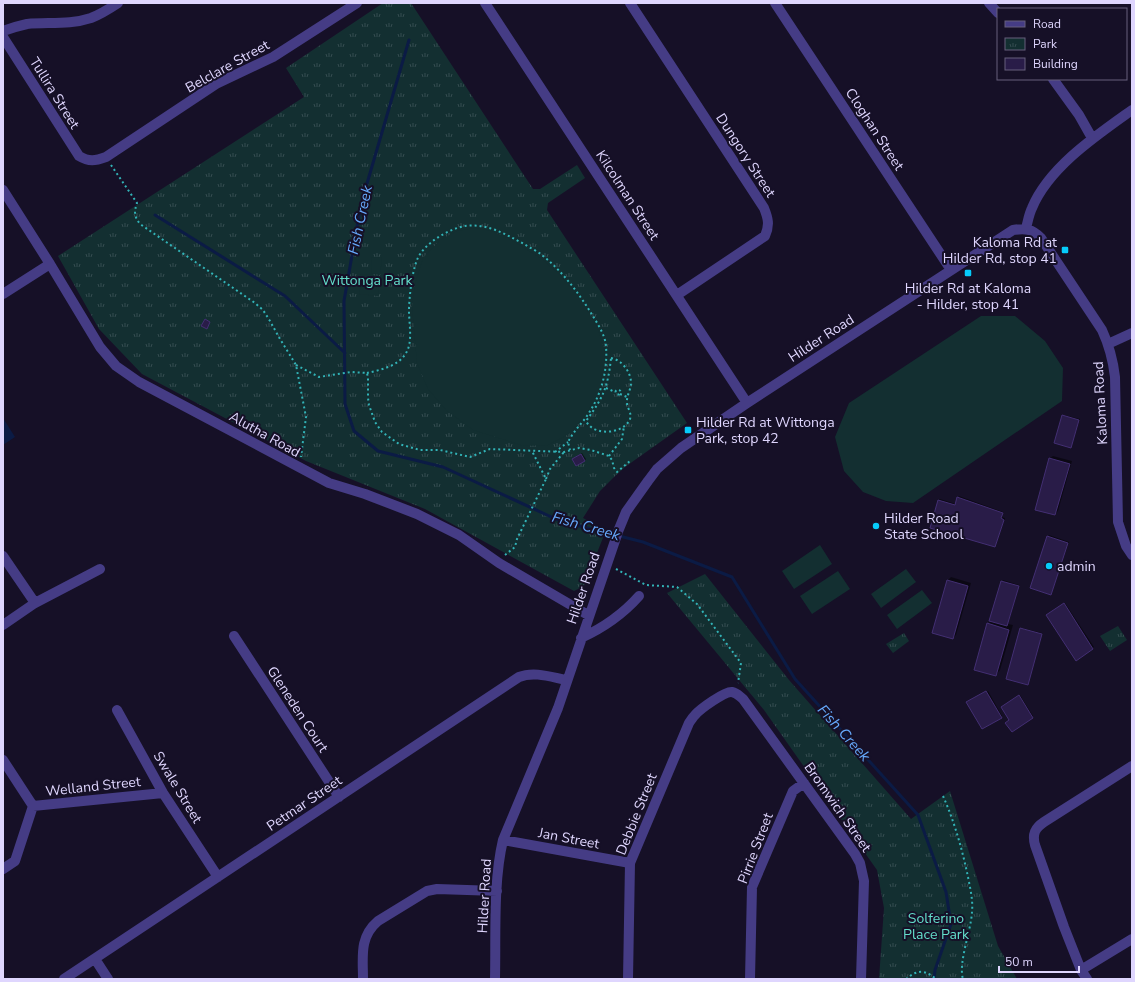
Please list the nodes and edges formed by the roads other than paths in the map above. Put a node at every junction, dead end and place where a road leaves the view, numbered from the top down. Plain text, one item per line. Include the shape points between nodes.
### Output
1 (118, 3) edge
2 (357, 3) edge
3 (485, 3) edge
4 (630, 3) edge
5 (775, 3) edge
6 (989, 3) edge
7 (997, 12) edge
8 (3, 31) edge
9 (3, 37) edge
10 (1054, 80) edge
11 (1132, 110) edge
12 (1092, 138) junction
13 (87, 161) joint
14 (3, 190) edge
15 (1026, 228) junction
16 (50, 264) junction
17 (951, 270) junction
18 (3, 294) edge
19 (676, 295) junction
20 (1132, 333) edge
21 (1108, 344) junction
22 (747, 403) junction
23 (1132, 554) edge
24 (3, 556) edge
25 (100, 569) dead end
26 (639, 596) dead end
27 (35, 603) junction
28 (588, 615) junction
29 (3, 625) edge
30 (234, 636) dead end
31 (581, 638) junction
32 (567, 680) junction
33 (737, 694) joint
34 (117, 710) dead end
35 (3, 760) edge
36 (1132, 766) edge
37 (804, 783) junction
38 (163, 793) junction
39 (339, 797) junction
40 (33, 806) junction
41 (503, 840) junction
42 (630, 863) junction
43 (3, 869) edge
44 (218, 877) junction
45 (497, 891) junction
46 (1132, 939) edge
47 (95, 959) junction
48 (1084, 975) edge
49 (64, 979) edge
50 (108, 979) edge
51 (363, 979) edge
52 (495, 979) edge
53 (628, 979) edge
54 (750, 979) edge
55 (861, 979) edge

1 - 8 street via 90,18 28,24
2 - 13 street, Belclare Street via 273,57 216,84 106,157
3 - 19 street, Kilcolman Street
4 - 19 street, Dungory Street via 764,208 768,218 769,228 765,236
5 - 17 street, Cloghan Street
6 - 7 street
9 - 13 street, Tullira Street via 73,148
10 - 12 street
11 - 12 street
12 - 15 street via 1053,176 1034,203
14 - 16 street, Alutha Road
15 - 17 street, Hilder Road via 1013,230
15 - 21 street, Kaloma Road via 1041,238 1102,330
16 - 18 street
16 - 28 street, Alutha Road via 100,347 116,366 139,382 329,483 417,514 459,535 499,563
17 - 22 street, Hilder Road
19 - 22 street, Kilcolman Street
20 - 21 street
21 - 23 street, Kaloma Road via 1115,377 1118,522 1126,546
22 - 28 street, Hilder Road via 681,448 657,469 618,529
24 - 27 street
25 - 27 street
26 - 31 street, Hilder Road via 600,629
27 - 29 street
28 - 31 street, Hilder Road
30 - 39 street, Gleneden Court
31 - 32 street, Hilder Road
32 - 39 street, Petmar Street via 533,674 519,677
32 - 41 street, Hilder Road via 558,708
33 - 37 street, Bromwich Street
33 - 42 street, Debbie Street via 727,692 700,710 689,723
34 - 38 street, Swale Street
35 - 40 street, Welland Street
36 - 48 street via 1038,826 1034,835 1035,845 1057,909
37 - 54 street, Pirrie Street via 793,791 752,887
37 - 55 street, Bromwich Street via 855,854 863,872
38 - 40 street, Welland Street
38 - 44 street, Swale Street
39 - 44 street, Petmar Street
40 - 43 street via 15,861
41 - 42 street, Jan Street
41 - 45 street, Hilder Road via 498,861
42 - 53 street, Debbie Street
44 - 47 street, Petmar Street
45 - 51 street via 427,891 378,921 372,926 364,941
45 - 52 street, Hilder Road
46 - 48 street
47 - 49 street, Petmar Street
47 - 50 street

